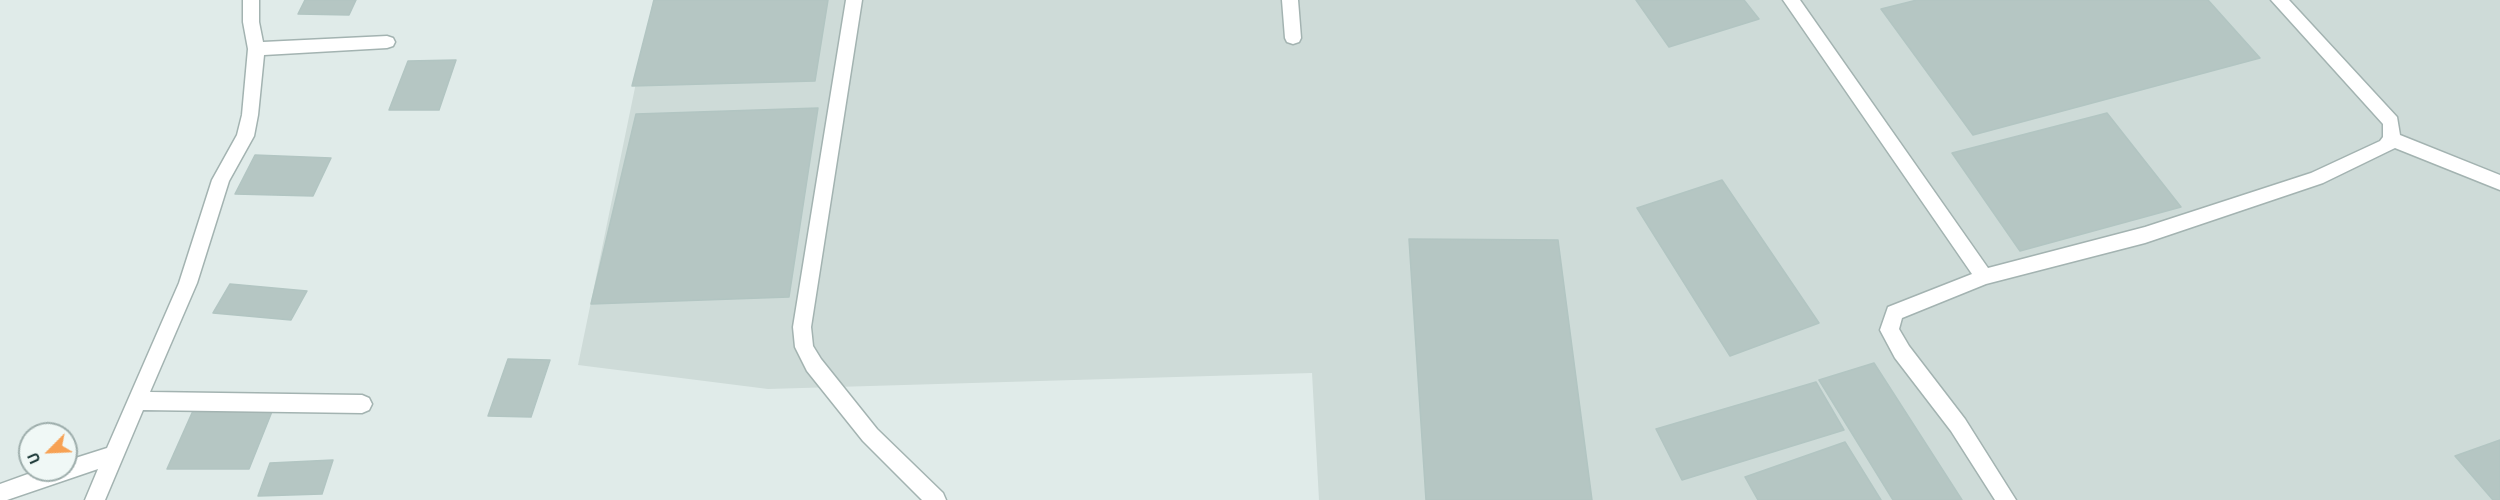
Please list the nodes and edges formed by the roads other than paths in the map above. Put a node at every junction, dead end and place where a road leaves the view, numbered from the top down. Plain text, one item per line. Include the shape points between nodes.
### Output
1 (251, 0) edge
2 (854, 0) edge
3 (1290, 0) edge
4 (1791, 0) edge
5 (2279, 0) edge
6 (1293, 38) dead end
7 (387, 42) dead end
8 (255, 49) junction
9 (2392, 138) junction
10 (2500, 183) edge
11 (1984, 277) junction
12 (138, 401) junction
13 (363, 404) dead end
14 (114, 455) junction
15 (78, 466) edge
16 (32, 482) edge
17 (0, 493) edge
18 (95, 500) edge
19 (936, 500) edge
20 (2006, 500) edge

1 - 8 street
2 - 19 street via 802,327 804,347 870,435
3 - 6 street
4 - 11 street
5 - 9 street via 2381,109 2391,122
7 - 8 street
8 - 12 street via 245,136 221,180 188,283
9 - 10 street
9 - 11 street via 2386,146 2317,178 2145,235
11 - 20 street via 1894,313 1889,330
12 - 13 street
12 - 14 street
14 - 15 street
14 - 18 street
16 - 17 street

